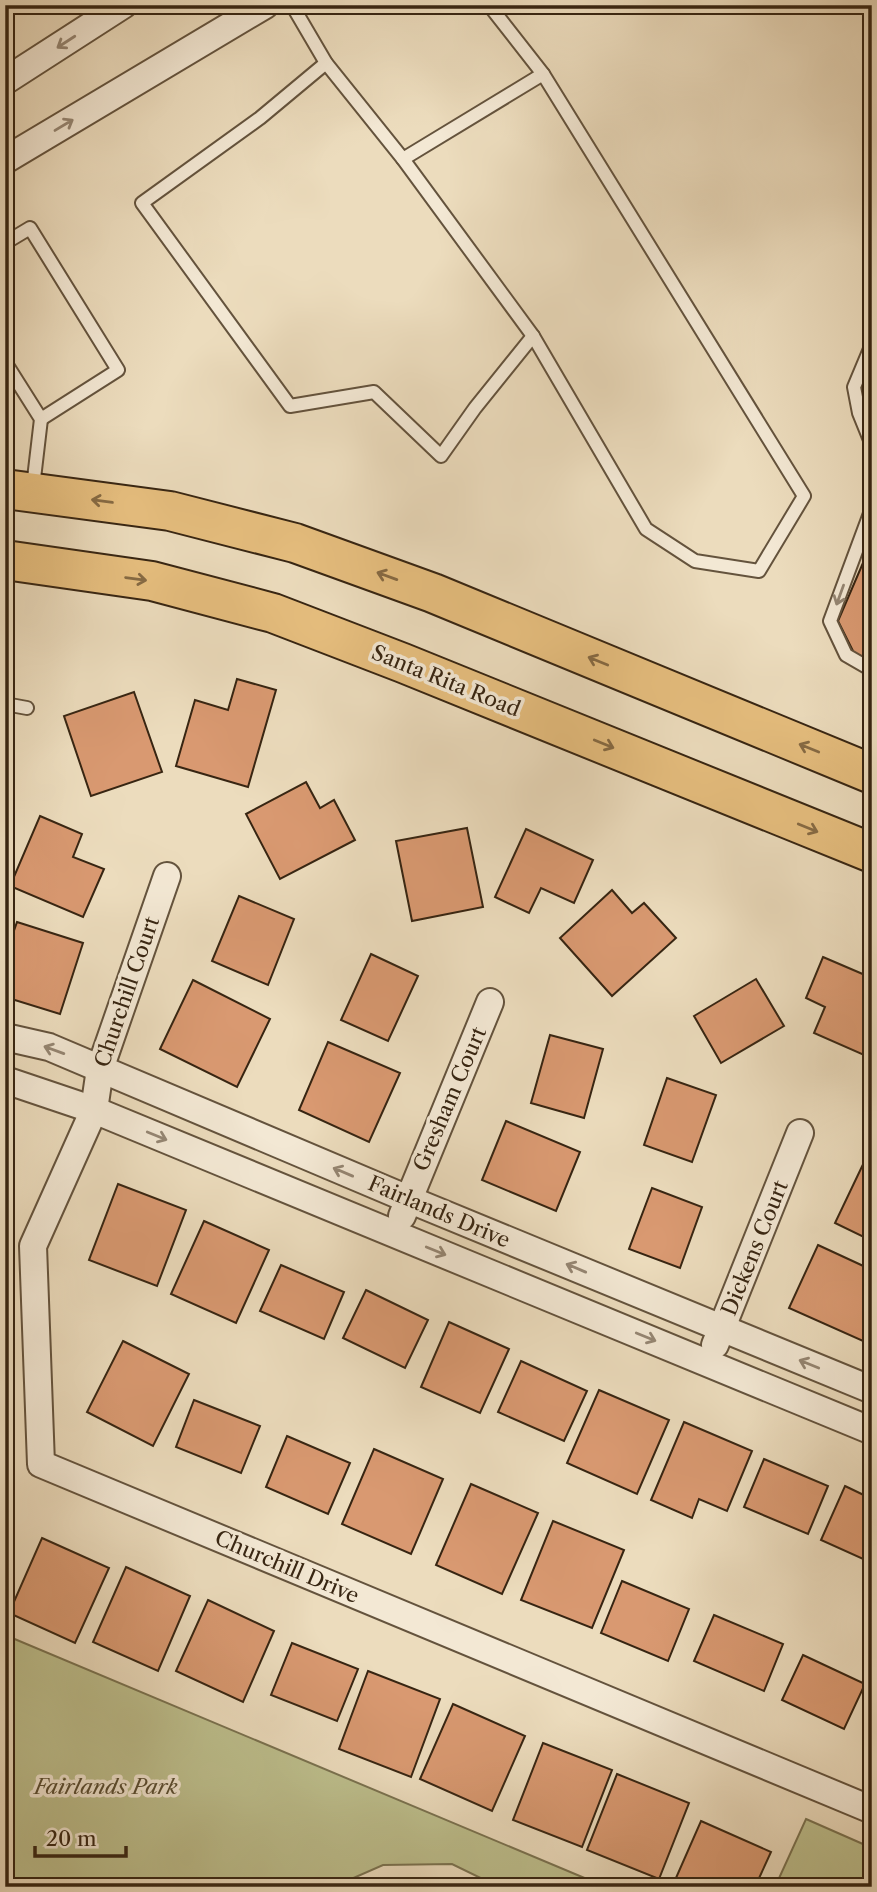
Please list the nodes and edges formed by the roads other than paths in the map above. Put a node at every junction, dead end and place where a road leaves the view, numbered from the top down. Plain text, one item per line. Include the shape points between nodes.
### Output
1 (123, 5) edge
2 (265, 5) edge
3 (292, 5) edge
4 (489, 5) edge
5 (235, 13) edge
6 (326, 63) junction
7 (543, 74) junction
8 (5, 81) edge
9 (403, 159) junction
10 (5, 160) edge
11 (5, 243) edge
12 (533, 336) junction
13 (872, 344) edge
14 (5, 362) edge
15 (41, 419) junction
16 (872, 445) edge
17 (19, 490) edge
18 (872, 508) edge
19 (5, 561) edge
20 (872, 670) edge
21 (5, 704) edge
22 (27, 708) dead end
23 (872, 774) edge
24 (872, 853) edge
25 (167, 876) dead end
26 (490, 1002) dead end
27 (5, 1037) edge
28 (100, 1069) junction
29 (5, 1080) edge
30 (94, 1110) junction
31 (800, 1133) dead end
32 (408, 1199) junction
33 (395, 1234) junction
34 (722, 1329) junction
35 (708, 1363) junction
36 (872, 1390) edge
37 (872, 1431) edge
38 (872, 1810) edge

1 -> 8 street
2 - 5 street
3 - 6 lane
4 - 7 lane
10 -> 5 street
6 - 9 lane
6 - 12 lane via 260,118 142,203 290,406 374,392 441,456
7 - 9 lane
7 - 12 lane via 804,496 759,571 695,561 646,529
9 - 12 lane
11 - 15 lane via 30,228 118,370
13 - 16 lane via 854,387
14 - 15 lane
15 - 17 lane
23 -> 17 main road via 433,593 295,543 170,511
18 -> 20 lane via 830,621 846,655
19 -> 24 main road, Santa Rita Road via 152,581 273,613
21 - 22 lane
25 - 28 street, Churchill Court
26 - 32 street, Gresham Court
28 -> 27 street, Fairlands Drive via 49,1047
28 - 30 street, Churchill Court
32 -> 28 street, Fairlands Drive
29 - 30 street, Fairlands Drive
30 -> 33 street, Fairlands Drive
30 - 38 street, Churchill Drive via 33,1246 41,1464
31 - 34 street, Dickens Court
32 - 33 street, Gresham Court
34 -> 32 street, Fairlands Drive
33 -> 35 street, Fairlands Drive
34 - 35 street, Dickens Court
36 -> 34 street, Fairlands Drive
35 - 37 street, Fairlands Drive

